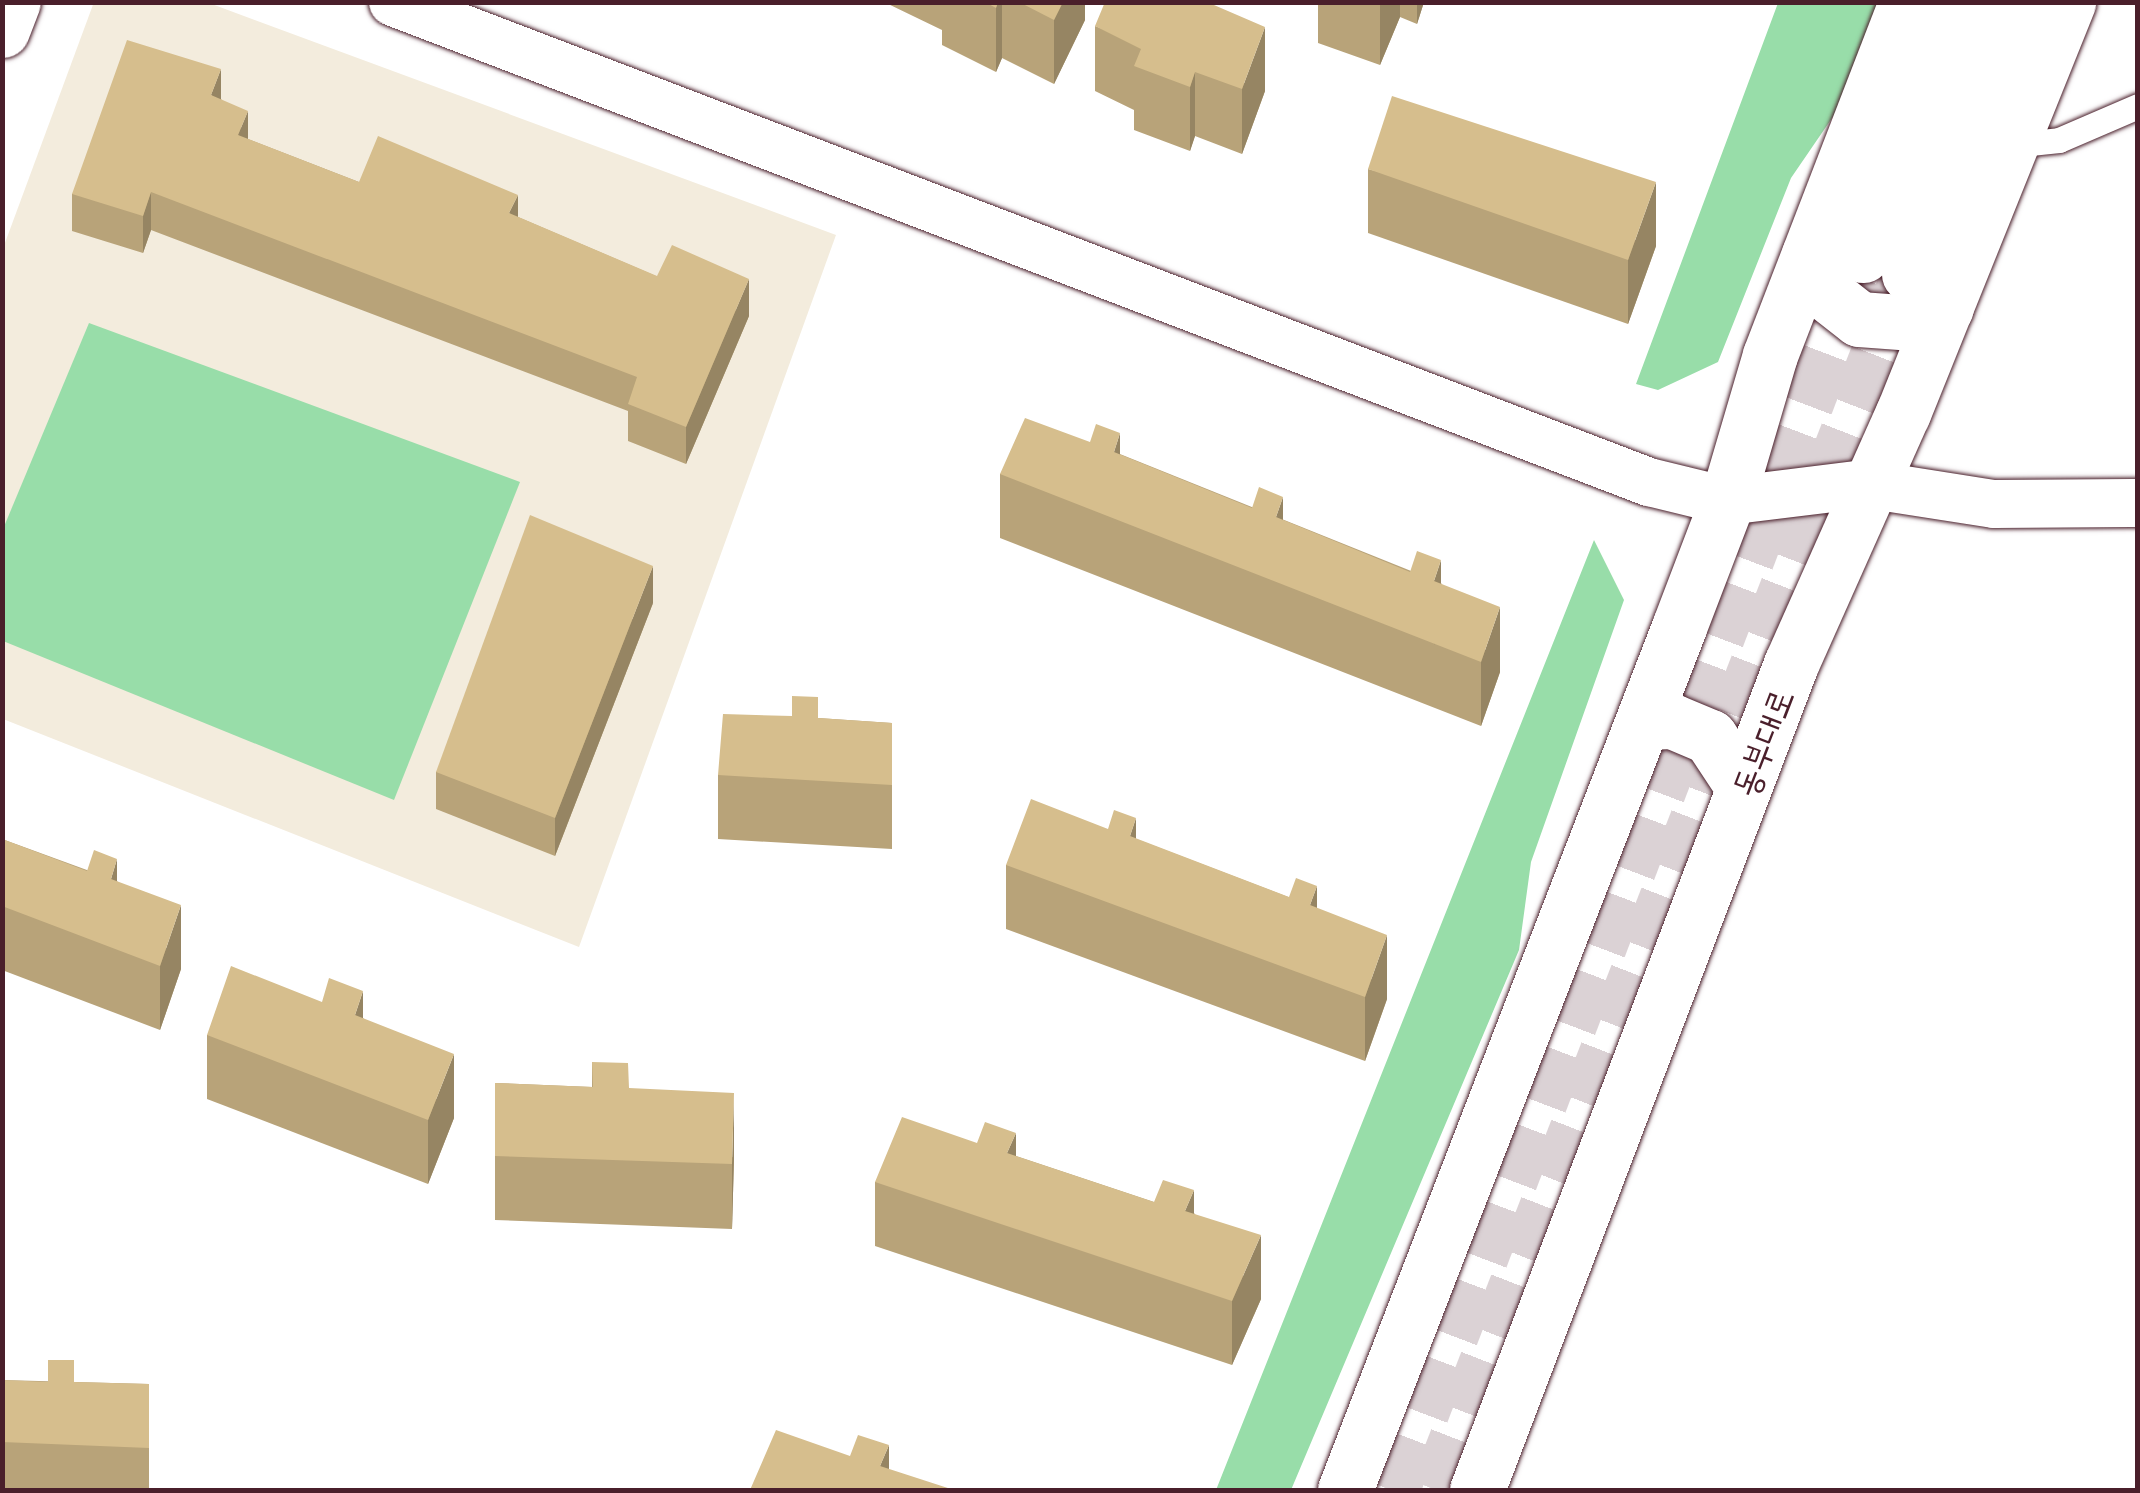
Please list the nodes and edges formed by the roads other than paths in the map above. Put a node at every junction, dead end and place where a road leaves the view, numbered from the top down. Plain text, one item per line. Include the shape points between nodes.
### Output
1 (13, 2) edge
2 (393, 2) edge
3 (1906, 2) edge
4 (1961, 2) edge
5 (2016, 2) edge
6 (2068, 2) edge
7 (2, 30) edge
8 (2138, 106) edge
9 (2010, 145) junction
10 (1809, 254) junction
11 (1906, 279) junction
12 (1866, 484) junction
13 (1727, 500) junction
14 (2138, 503) edge
15 (1643, 722) junction
16 (1743, 787) junction
17 (1345, 1490) edge
18 (1478, 1490) edge

1 - 7 main road
2 - 13 street via 1649,482
3 - 10 main road
4 - 11 main road, 동부대로
5 - 11 main road, 동부대로
6 - 9 main road, 동부대로
8 - 9 lane via 2059,140
9 - 11 main road, 동부대로
10 - 11 main road via 1822,290 1859,319 1914,323
10 - 13 main road via 1770,355
11 - 12 main road, 동부대로
12 - 13 street
12 - 14 street via 1994,504
12 - 16 main road, 동부대로
13 - 15 main road
15 - 16 main road via 1672,722 1710,737
15 - 17 main road
16 - 18 main road, 동부대로

